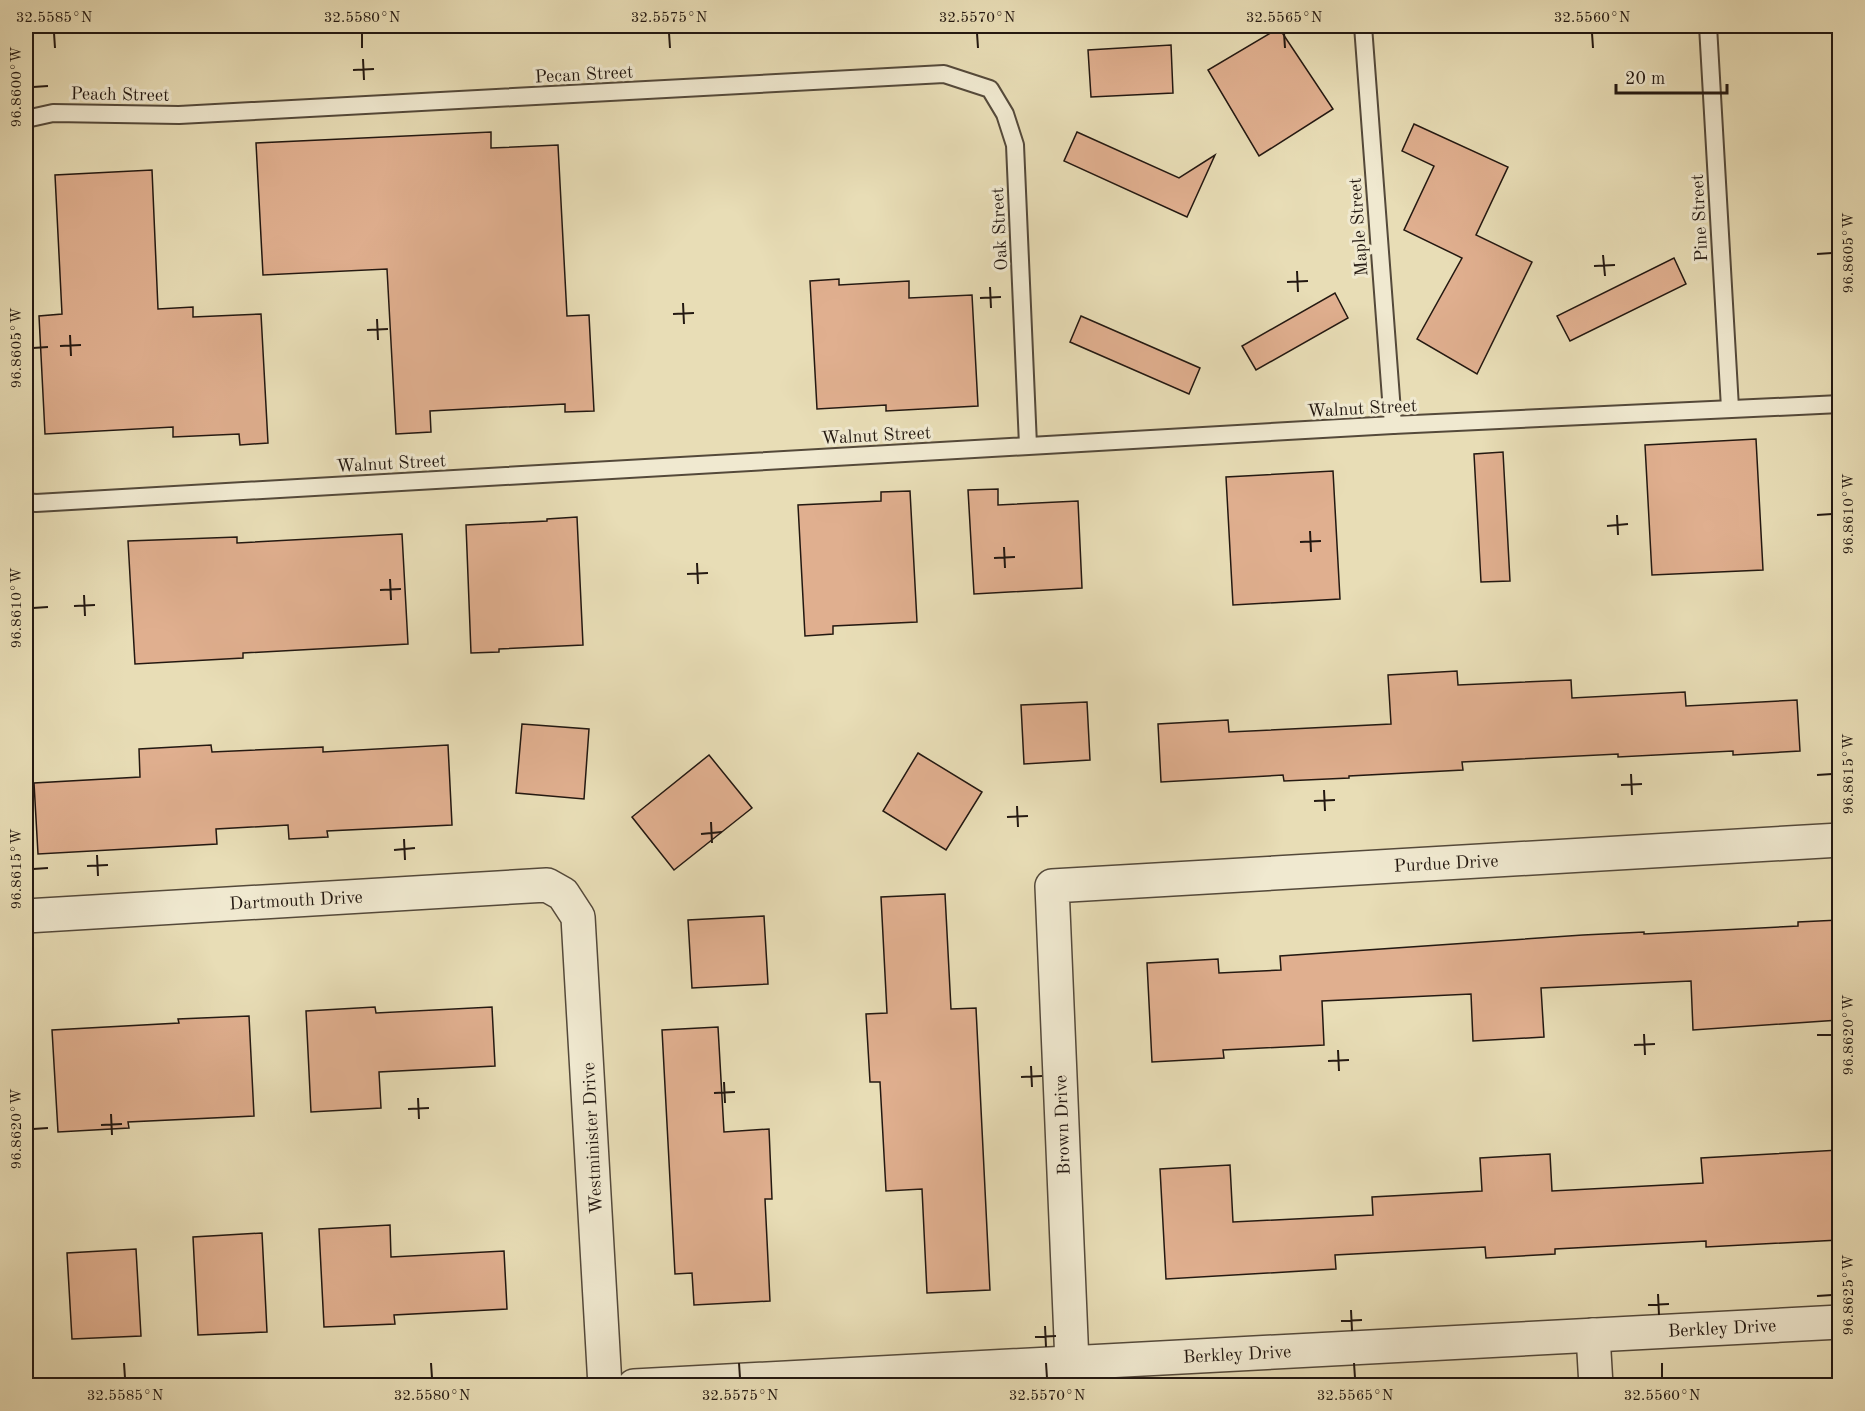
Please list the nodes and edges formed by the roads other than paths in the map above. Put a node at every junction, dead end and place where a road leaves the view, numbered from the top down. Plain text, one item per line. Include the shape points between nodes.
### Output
1 (1363, 26) edge
2 (1708, 26) edge
3 (990, 89) joint
4 (179, 115) joint
5 (26, 119) edge
6 (1839, 404) edge
7 (1730, 408) junction
8 (1393, 425) junction
9 (1028, 446) junction
10 (26, 502) edge
11 (1839, 840) edge
12 (1052, 886) joint
13 (563, 894) joint
14 (26, 916) edge
15 (1839, 1322) edge
16 (1593, 1335) junction
17 (1072, 1363) junction
18 (605, 1386) edge
19 (634, 1386) edge
20 (1596, 1386) edge

1 - 8 lane, Maple Street
2 - 7 lane, Pine Street
3 - 4 lane, Pecan Street via 944,74
3 - 9 lane, Oak Street via 1005,114 1015,145
4 - 5 lane, Peach Street via 53,113
6 - 7 lane, Walnut Street
7 - 8 lane, Walnut Street
8 - 9 lane, Walnut Street
9 - 10 lane, Walnut Street
11 - 12 street, Purdue Drive
12 - 17 street, Brown Drive
13 - 14 street, Dartmouth Drive via 547,885
13 - 18 street, Westminister Drive via 578,917
15 - 16 street, Berkley Drive
16 - 17 street, Berkley Drive
16 - 20 street
17 - 19 street, Berkley Drive

